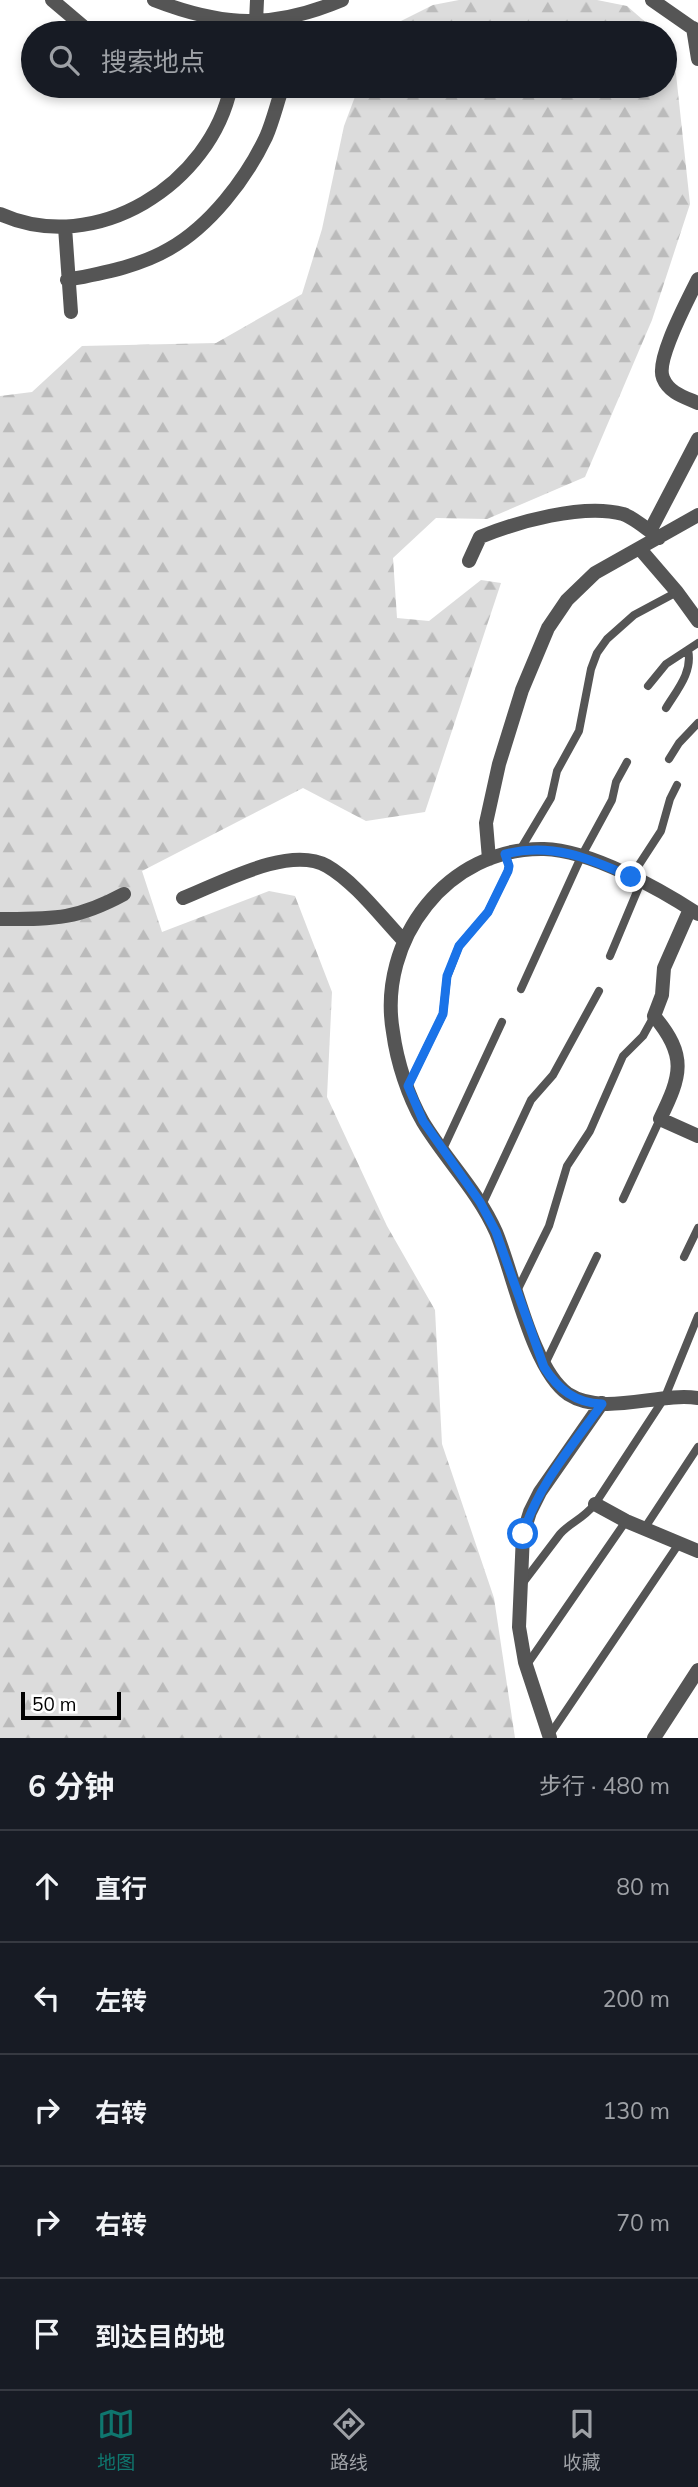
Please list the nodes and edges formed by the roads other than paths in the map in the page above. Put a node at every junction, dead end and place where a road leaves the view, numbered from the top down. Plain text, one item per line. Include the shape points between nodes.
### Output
1 (52, 0) edge
2 (154, 0) edge
3 (257, 0) edge
4 (342, 0) edge
5 (652, 0) edge
6 (666, 4) edge
7 (289, 18) joint
8 (77, 21) edge
9 (217, 21) edge
10 (256, 21) edge
11 (264, 21) edge
12 (696, 30) edge
13 (698, 59) edge
14 (228, 98) edge
15 (279, 98) edge
16 (0, 214) edge
17 (65, 227) junction
18 (698, 279) edge
19 (67, 280) junction
20 (71, 312) dead end
21 (698, 403) edge
22 (698, 439) edge
23 (698, 515) edge
24 (654, 535) junction
25 (640, 550) junction
26 (470, 561) dead end
27 (677, 592) junction
28 (698, 621) edge
29 (698, 643) edge
30 (688, 650) junction
31 (648, 686) dead end
32 (666, 708) dead end
33 (698, 723) edge
34 (669, 759) dead end
35 (627, 762) dead end
36 (677, 785) dead end
37 (512, 852) junction
38 (581, 857) junction
39 (489, 859) junction
40 (636, 880) junction
41 (124, 894) dead end
42 (183, 898) dead end
43 (694, 912) edge
44 (0, 919) edge
45 (404, 941) junction
46 (610, 956) dead end
47 (521, 989) dead end
48 (599, 991) dead end
49 (654, 1016) junction
50 (502, 1022) dead end
51 (408, 1086) junction
52 (660, 1119) junction
53 (698, 1136) edge
54 (443, 1149) junction
55 (623, 1199) dead end
56 (482, 1205) junction
57 (698, 1228) edge
58 (597, 1256) dead end
59 (684, 1257) dead end
60 (517, 1291) junction
61 (698, 1317) edge
62 (544, 1367) junction
63 (665, 1396) junction
64 (698, 1398) edge
65 (602, 1404) junction
66 (698, 1447) edge
67 (594, 1504) junction
68 (626, 1521) junction
69 (644, 1529) junction
70 (680, 1542) junction
71 (698, 1551) edge
72 (520, 1586) junction
73 (526, 1666) junction
74 (698, 1670) edge
75 (549, 1737) edge
76 (654, 1738) edge

1 - 8 street
2 - 9 street
3 - 10 street
4 - 7 street
5 - 6 street
6 - 12 street
7 - 11 street
12 - 13 street
14 - 17 street via 210,139 176,180 130,211 97,223
15 - 19 street via 259,150 231,192 200,226 152,257
16 - 17 street
17 - 19 street
18 - 21 street via 661,373 675,393
19 - 20 street
22 - 24 street
23 - 24 street
24 - 25 street
24 - 26 street via 624,514 594,511 549,516 480,537
25 - 27 street
25 - 39 street via 610,563 582,584 541,642 509,728 494,785 486,823
27 - 28 street
27 - 37 lane via 635,615 597,653 579,731 557,771 551,798
29 - 30 lane
30 - 31 lane via 666,664
30 - 32 lane via 689,666
33 - 34 lane
35 - 38 lane
36 - 40 lane via 661,831
37 - 38 street via 545,849
37 - 39 street
37 - 51 lane via 488,912 459,946 447,976 443,1014
38 - 40 street
38 - 47 lane
39 - 45 street via 438,891 420,911
40 - 43 street
40 - 46 lane
41 - 44 street via 86,913 64,918
42 - 45 street via 278,861 306,859 338,874
43 - 49 street via 664,968 662,995
45 - 51 street via 391,1003 392,1031
48 - 56 lane via 554,1075 531,1100
49 - 52 street via 666,1030 678,1067
49 - 60 lane via 643,1036 623,1056 590,1131 567,1166 549,1226
50 - 54 lane
51 - 54 street via 423,1121
52 - 53 street
52 - 55 lane
54 - 56 street
56 - 60 street
57 - 59 lane
58 - 62 lane
60 - 62 street
61 - 63 lane
62 - 65 street via 568,1394
63 - 64 street
63 - 65 street
63 - 67 lane
65 - 72 street via 530,1512 523,1534
66 - 69 lane
67 - 68 street
67 - 72 lane via 586,1516 566,1527
68 - 69 street
68 - 73 lane
69 - 70 street
70 - 71 street
70 - 75 lane
72 - 73 street via 519,1627
73 - 75 street
74 - 76 street

